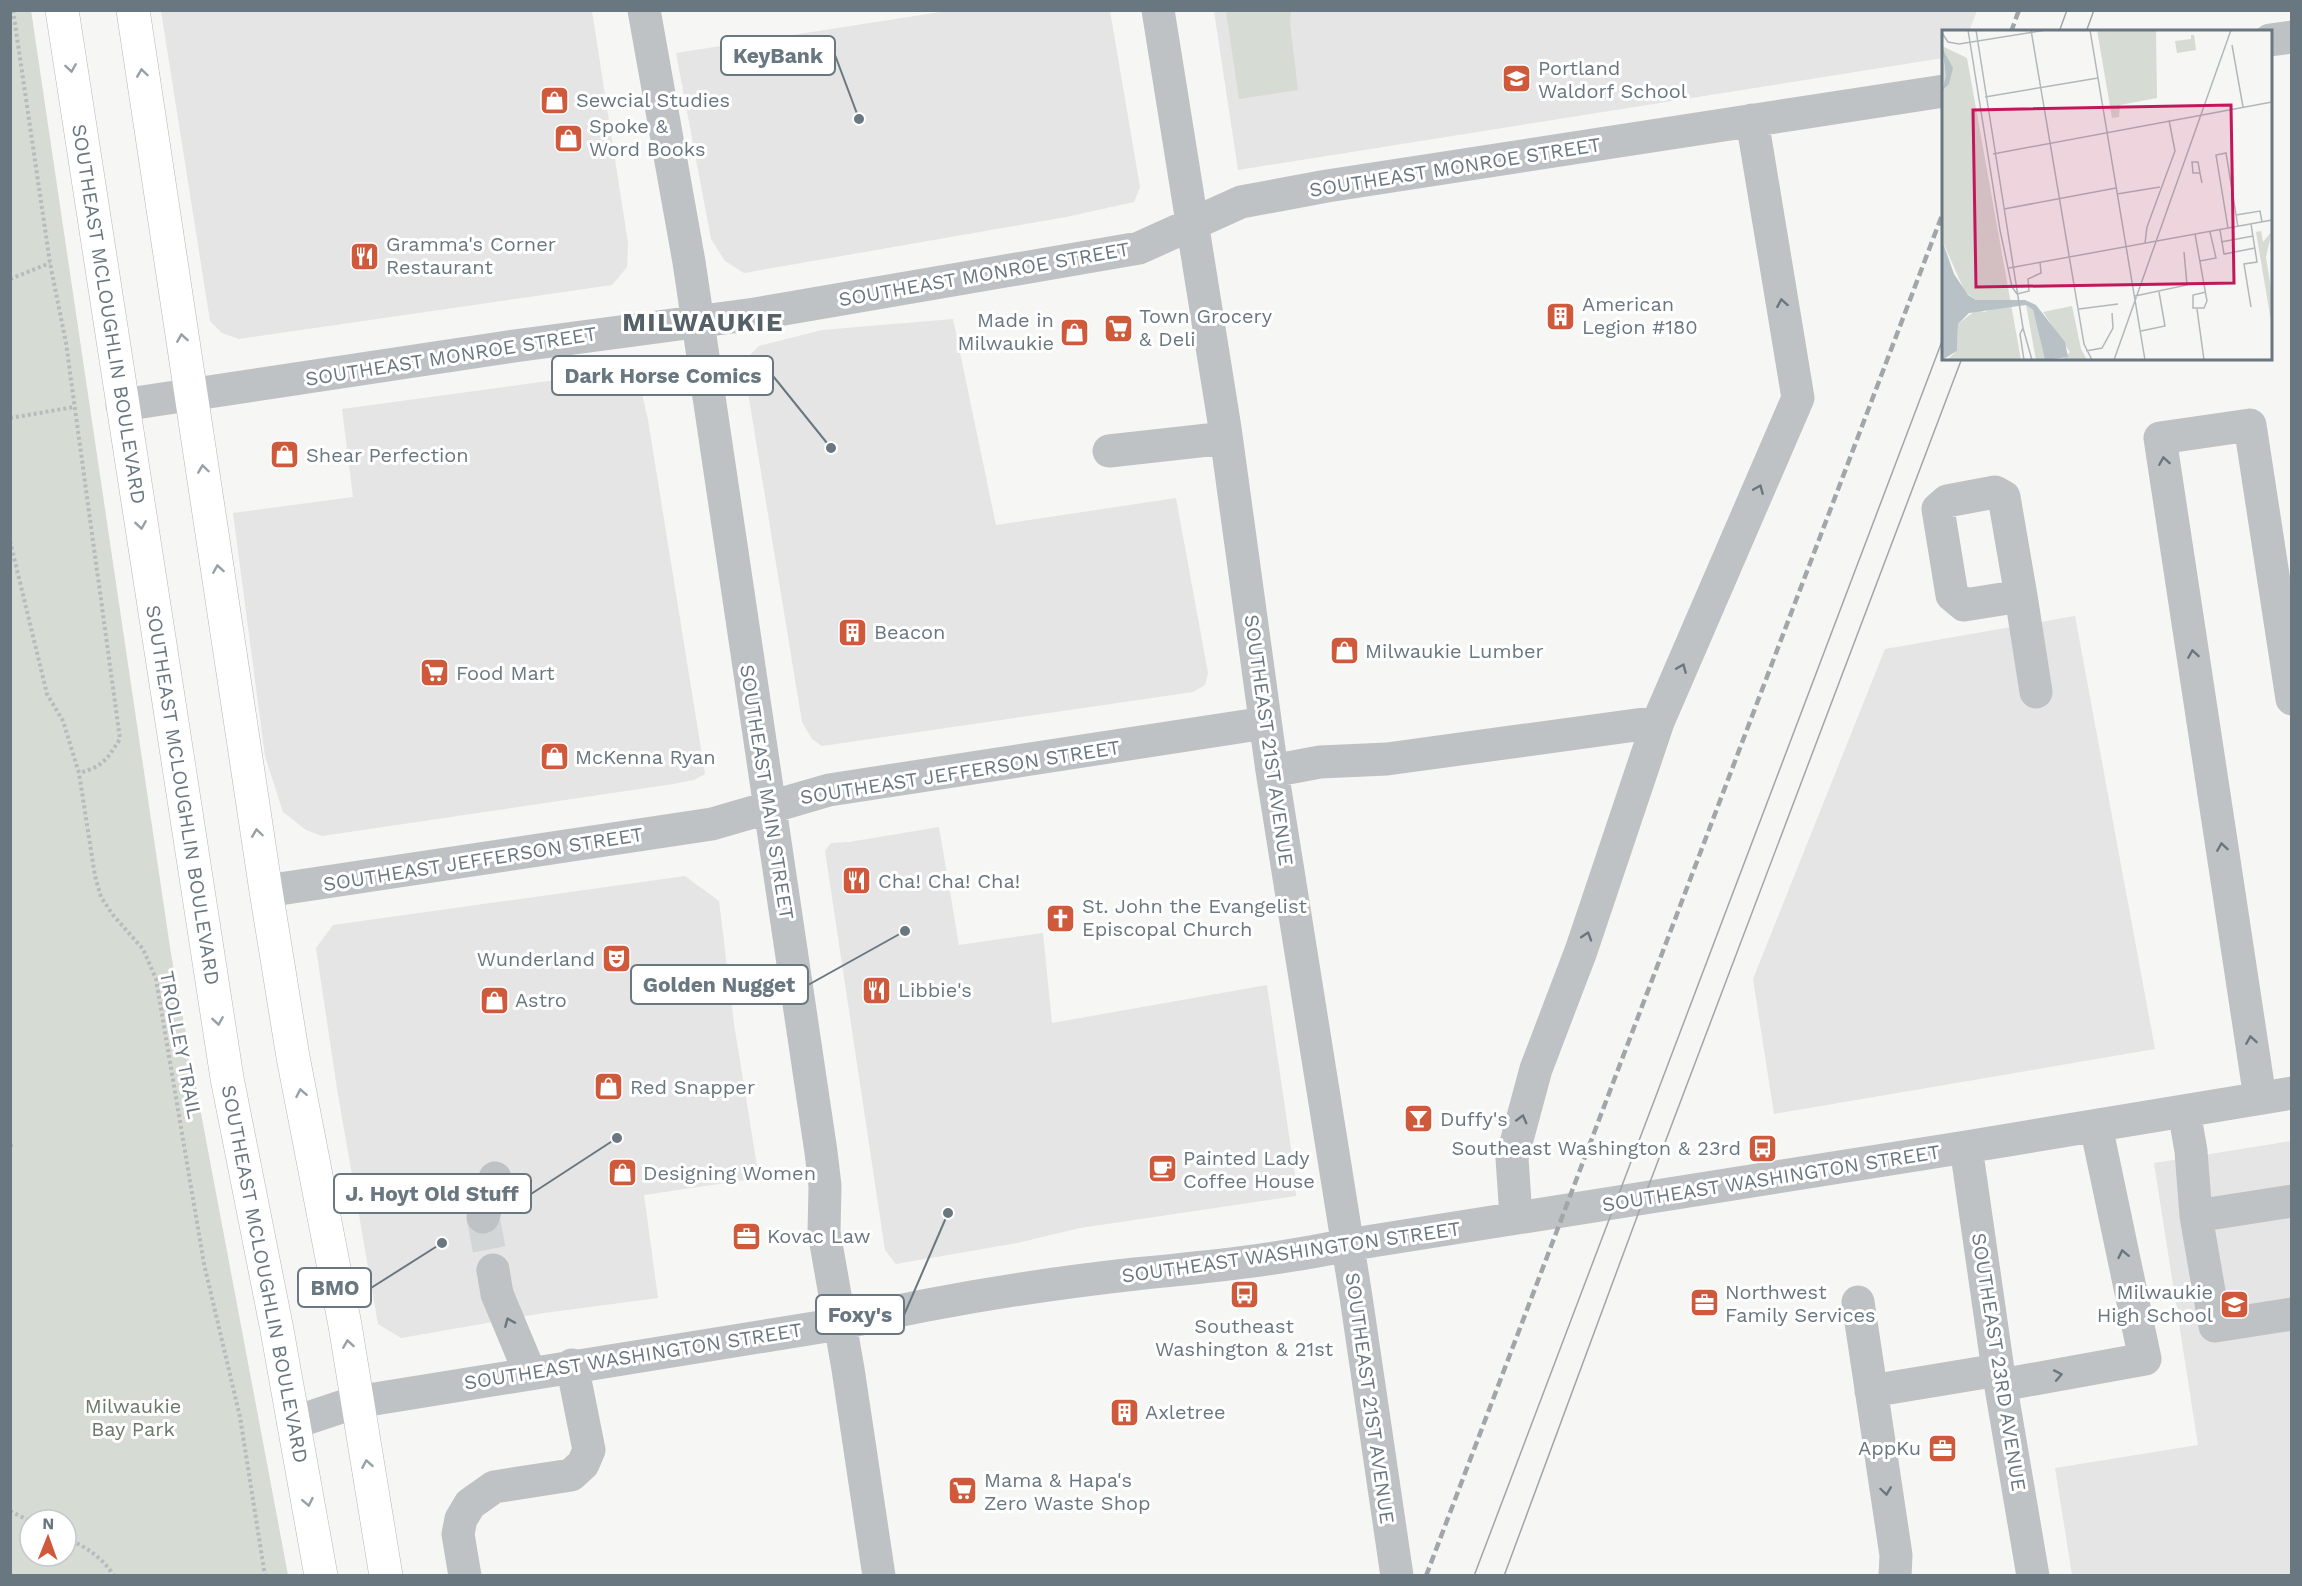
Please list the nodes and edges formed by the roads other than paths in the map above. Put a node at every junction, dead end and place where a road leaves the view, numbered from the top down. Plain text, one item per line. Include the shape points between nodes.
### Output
1 (62, 10) edge
2 (133, 10) edge
3 (644, 10) edge
4 (1158, 10) edge
5 (2292, 37) edge
6 (2272, 40) edge
7 (1942, 91) edge
8 (1752, 120) junction
9 (1191, 224) junction
10 (697, 320) junction
11 (191, 395) junction
12 (122, 405) junction
13 (1226, 438) junction
14 (1109, 451) dead end
15 (2021, 596) dead end
16 (2036, 692) dead end
17 (2292, 699) edge
18 (1658, 722) junction
19 (1265, 723) junction
20 (1272, 771) junction
21 (769, 806) junction
22 (266, 891) junction
23 (2292, 1093) edge
24 (2260, 1098) junction
25 (2184, 1111) junction
26 (2096, 1125) junction
27 (1966, 1148) junction
28 (495, 1178) dead end
29 (2292, 1201) edge
30 (483, 1216) tunnel mouth
31 (2196, 1216) junction
32 (1516, 1218) junction
33 (1347, 1245) junction
34 (493, 1270) tunnel mouth
35 (1858, 1302) dead end
36 (2292, 1314) edge
37 (839, 1324) junction
38 (572, 1365) junction
39 (530, 1373) junction
40 (2000, 1378) junction
41 (1871, 1391) junction
42 (356, 1402) junction
43 (293, 1424) junction
44 (321, 1575) edge
45 (386, 1575) edge
46 (465, 1575) edge
47 (879, 1575) edge
48 (1397, 1575) edge
49 (1895, 1575) edge
50 (2033, 1575) edge

1 -> 12 main road, SOUTHEAST MCLOUGHLIN BOULEVARD
11 -> 2 main road
3 - 10 street, SOUTHEAST MAIN STREET
4 - 9 street, SOUTHEAST 21ST AVENUE
5 - 6 street
7 - 8 street, SOUTHEAST MONROE STREET
8 - 9 street, SOUTHEAST MONROE STREET via 1241,202
18 -> 8 street via 1798,398
9 - 10 street, SOUTHEAST MONROE STREET via 1139,248 755,314
9 - 13 street, SOUTHEAST 21ST AVENUE
10 - 11 street, SOUTHEAST MONROE STREET
10 - 21 street, SOUTHEAST MAIN STREET
11 - 12 street, SOUTHEAST MONROE STREET
22 -> 11 main road
12 -> 43 main road, SOUTHEAST MCLOUGHLIN BOULEVARD via 227,1078
13 - 14 street
13 - 19 street, SOUTHEAST 21ST AVENUE
15 - 16 street
24 -> 17 street via 2160,438 2250,425
18 - 20 street
32 -> 18 street via 1512,1158 1536,1069 1581,951
19 - 20 street, SOUTHEAST 21ST AVENUE
19 - 21 street, SOUTHEAST JEFFERSON STREET via 829,790
20 - 33 street, SOUTHEAST 21ST AVENUE
21 - 22 street, SOUTHEAST JEFFERSON STREET via 712,824
21 - 37 street, SOUTHEAST MAIN STREET via 821,1152 824,1232
42 -> 22 main road
23 - 24 street, SOUTHEAST WASHINGTON STREET
24 - 25 street, SOUTHEAST WASHINGTON STREET
25 - 26 street, SOUTHEAST WASHINGTON STREET
25 - 31 street
26 - 27 street, SOUTHEAST WASHINGTON STREET
40 -> 26 street via 2145,1359
27 - 32 street, SOUTHEAST WASHINGTON STREET
27 - 40 street, SOUTHEAST 23RD AVENUE
28 - 30 street
29 - 31 street
31 - 36 street via 2215,1326
32 - 33 street, SOUTHEAST WASHINGTON STREET
33 - 37 street, SOUTHEAST WASHINGTON STREET via 1306,1254 1075,1282 906,1308
33 - 48 street, SOUTHEAST 21ST AVENUE
39 -> 34 street via 497,1294
35 - 41 street
37 - 38 street, SOUTHEAST WASHINGTON STREET
37 - 47 street, SOUTHEAST MAIN STREET
38 - 39 street, SOUTHEAST WASHINGTON STREET
38 - 46 street via 589,1450 583,1464 571,1475 494,1487 470,1504 458,1534
39 - 42 street, SOUTHEAST WASHINGTON STREET
40 - 41 street
40 - 50 street, SOUTHEAST 23RD AVENUE
41 -> 49 street via 1896,1555
42 - 43 street, SOUTHEAST WASHINGTON STREET
45 -> 42 main road
43 -> 44 main road, SOUTHEAST MCLOUGHLIN BOULEVARD

